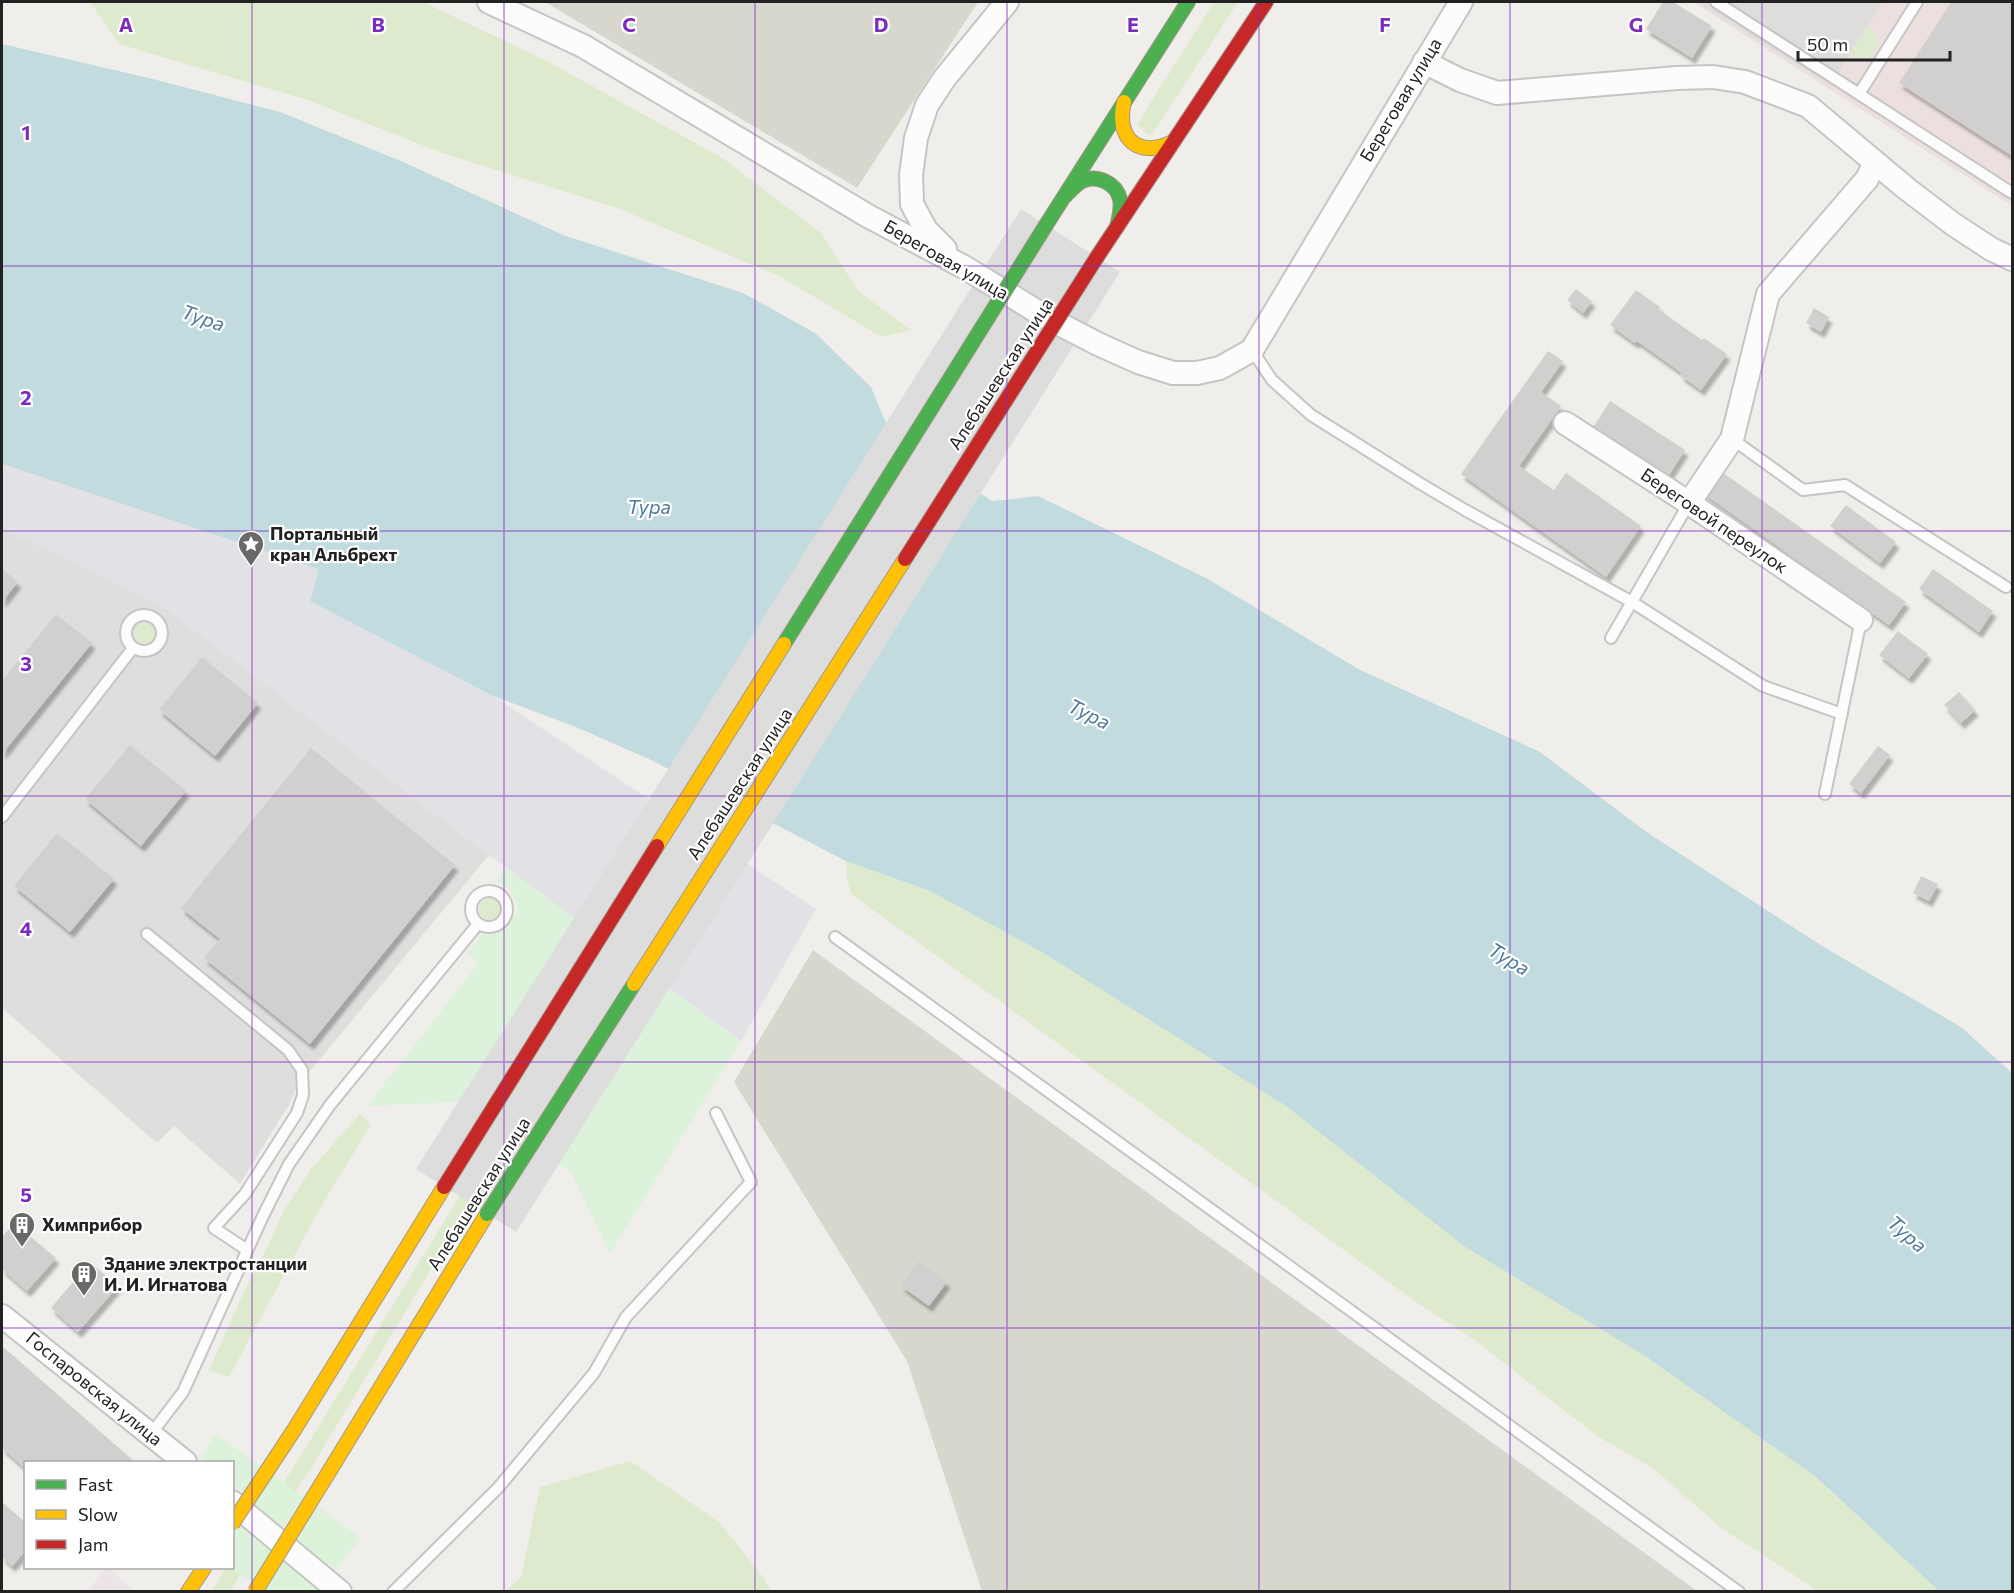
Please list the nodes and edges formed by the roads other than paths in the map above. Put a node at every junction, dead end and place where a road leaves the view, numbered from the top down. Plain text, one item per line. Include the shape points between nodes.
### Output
1 (489, 2) edge
2 (1008, 2) edge
3 (1188, 2) edge
4 (1266, 2) edge
5 (1461, 2) edge
6 (1716, 2) edge
7 (1917, 2) edge
8 (1424, 62) junction
9 (1859, 94) junction
10 (1124, 102) junction
11 (1173, 142) junction
12 (1875, 162) junction
13 (2013, 193) edge
14 (1063, 198) junction
15 (1117, 227) junction
16 (2013, 259) edge
17 (964, 267) junction
18 (1252, 350) junction
19 (1565, 423) dead end
20 (1732, 439) junction
21 (1689, 503) junction
22 (2006, 587) dead end
23 (1632, 602) junction
24 (1861, 620) joint
25 (1611, 638) dead end
26 (133, 648) dead end
27 (1842, 714) junction
28 (1825, 794) dead end
29 (2, 817) edge
30 (478, 924) dead end
31 (147, 934) dead end
32 (835, 937) dead end
33 (716, 1113) dead end
34 (247, 1250) junction
35 (2, 1316) edge
36 (151, 1434) junction
37 (185, 1461) edge
38 (234, 1504) edge
39 (234, 1521) edge
40 (203, 1569) edge
41 (189, 1590) edge
42 (255, 1592) edge
43 (340, 1592) edge
44 (393, 1592) edge
45 (1739, 1592) edge

1 - 17 street, Береговая улица via 583,46 868,216
2 - 17 street via 944,79 927,105 916,138 912,204 926,230
3 - 10 main road, Алебашевская улица
4 - 11 main road, Алебашевская улица
5 - 8 street, Береговая улица
6 - 9 lane
7 - 9 lane
8 - 12 street via 1497,93 1677,78 1713,77 1745,82 1808,106
8 - 18 street, Береговая улица
9 - 13 lane
10 - 11 main road via 1119,114 1120,127 1127,138 1153,150
10 - 14 main road, Алебашевская улица
11 - 15 main road, Алебашевская улица
12 - 16 street via 1953,224
12 - 20 street via 1867,179 1768,294
14 - 15 main road via 1084,180 1102,179 1110,183 1120,199
14 - 39 main road, Алебашевская улица, bridge via 294,1431
15 - 42 main road, Алебашевская улица, bridge via 487,1214
17 - 18 street, Береговая улица via 1098,344 1173,373 1220,368
18 - 23 lane via 1272,380 1311,415 1465,510
19 - 21 street, Береговой переулок
20 - 21 street
20 - 22 lane via 1803,490 1845,485
21 - 23 lane
21 - 24 street, Береговой переулок
23 - 25 lane
23 - 27 lane via 1763,686
24 - 27 lane
26 - 29 lane
27 - 28 lane
30 - 34 lane via 330,1105 290,1164
31 - 34 lane via 288,1050 303,1070 303,1095 297,1113 245,1194 214,1228
32 - 45 lane
33 - 44 lane via 751,1182 626,1317 594,1373 498,1488
34 - 36 lane via 183,1392
35 - 36 street, Госпаровская улица
36 - 37 street, Госпаровская улица
38 - 43 street
40 - 41 main road

